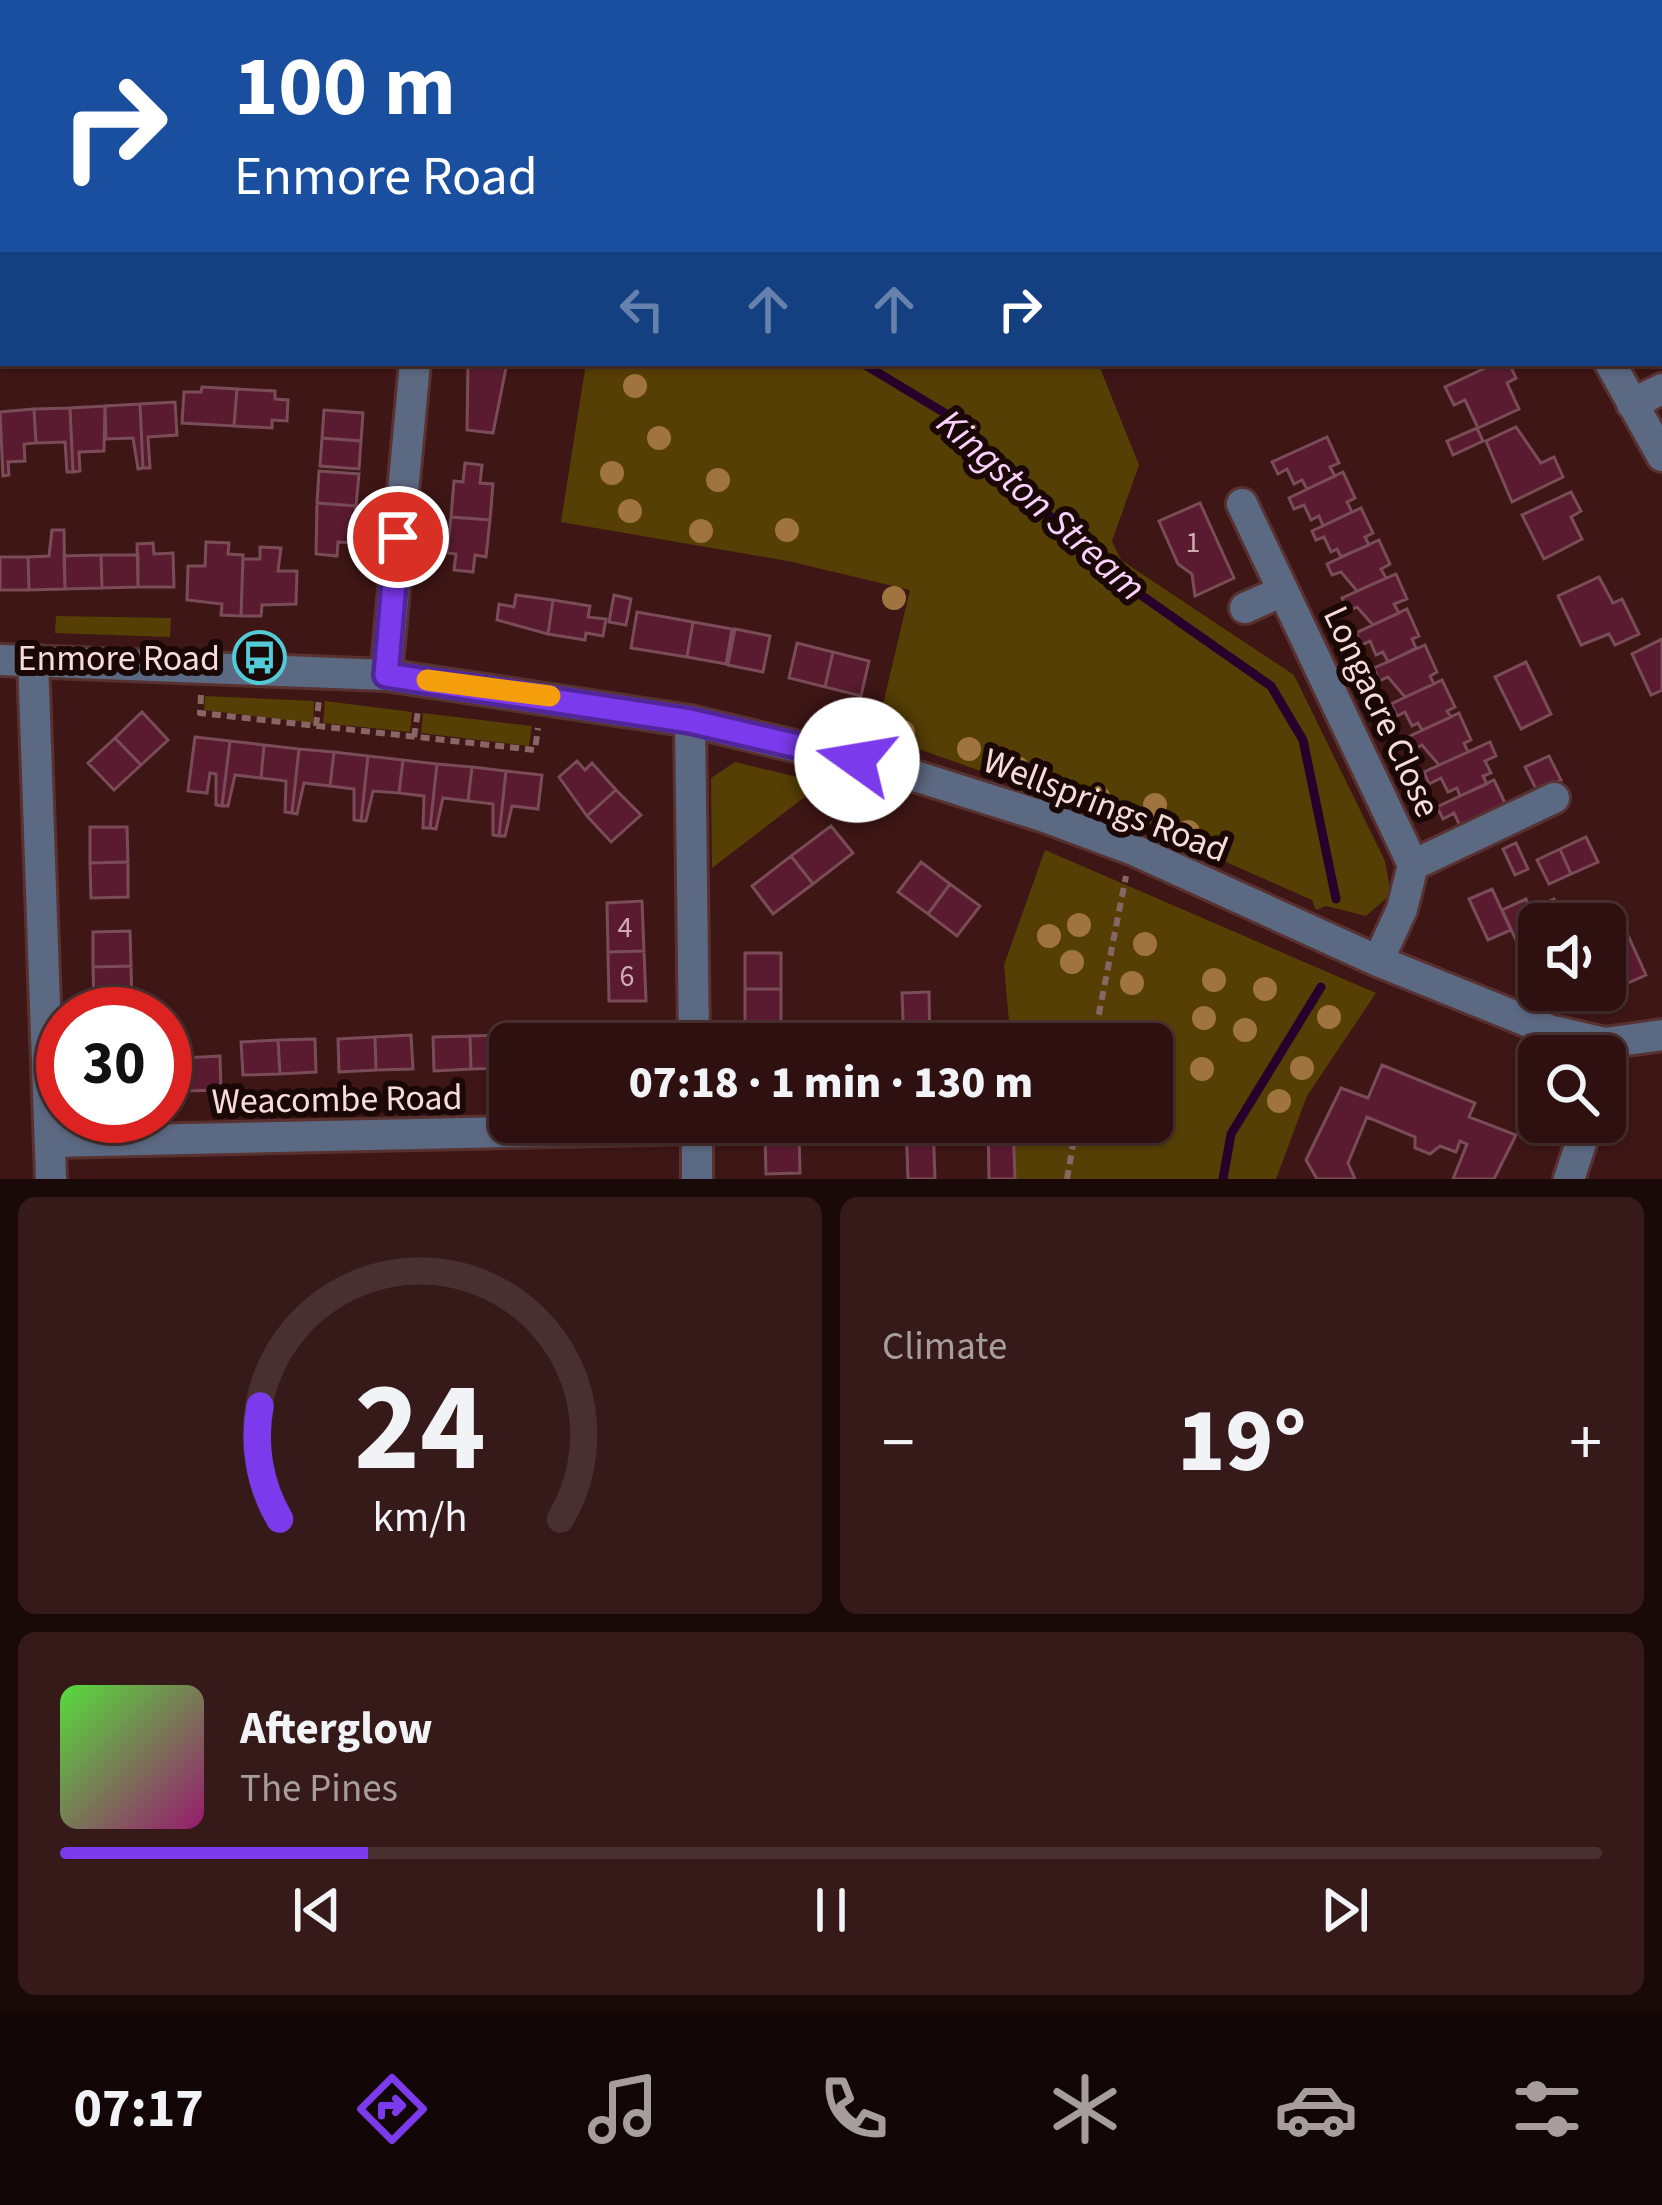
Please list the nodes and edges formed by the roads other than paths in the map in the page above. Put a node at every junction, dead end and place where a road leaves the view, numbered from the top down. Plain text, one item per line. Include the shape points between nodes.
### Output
1 (415, 366) edge
2 (1612, 366) edge
3 (1662, 389) edge
4 (1632, 404) junction
5 (1662, 456) edge
6 (1242, 504) dead end
7 (1283, 591) junction
8 (1245, 608) dead end
9 (33, 658) junction
10 (0, 660) edge
11 (386, 675) junction
12 (690, 721) junction
13 (1554, 798) dead end
14 (1412, 865) junction
15 (1378, 961) junction
16 (45, 987) edge
17 (694, 1023) edge
18 (1563, 1035) edge
19 (1662, 1035) edge
20 (1626, 1044) edge
21 (489, 1130) edge
22 (192, 1138) edge
23 (51, 1143) edge
24 (697, 1143) edge
25 (1581, 1143) edge
26 (51, 1179) edge
27 (697, 1179) edge
28 (1569, 1179) edge

1 - 11 street
2 - 4 street
3 - 4 street
4 - 5 street
6 - 7 street, Longacre Close
7 - 8 street, Longacre Close
7 - 14 street, Longacre Close
9 - 10 street, Wellsprings Road
9 - 11 street, Wellsprings Road
9 - 16 street
11 - 12 street, Wellsprings Road
12 - 15 street, Wellsprings Road via 899,771 1136,851
12 - 17 street
13 - 14 street, Longacre Close
14 - 15 street, Longacre Close
15 - 18 street, Wellsprings Road
19 - 20 street, Wellsprings Road
21 - 22 street, Weacombe Road
23 - 26 street
24 - 27 street
25 - 28 street

